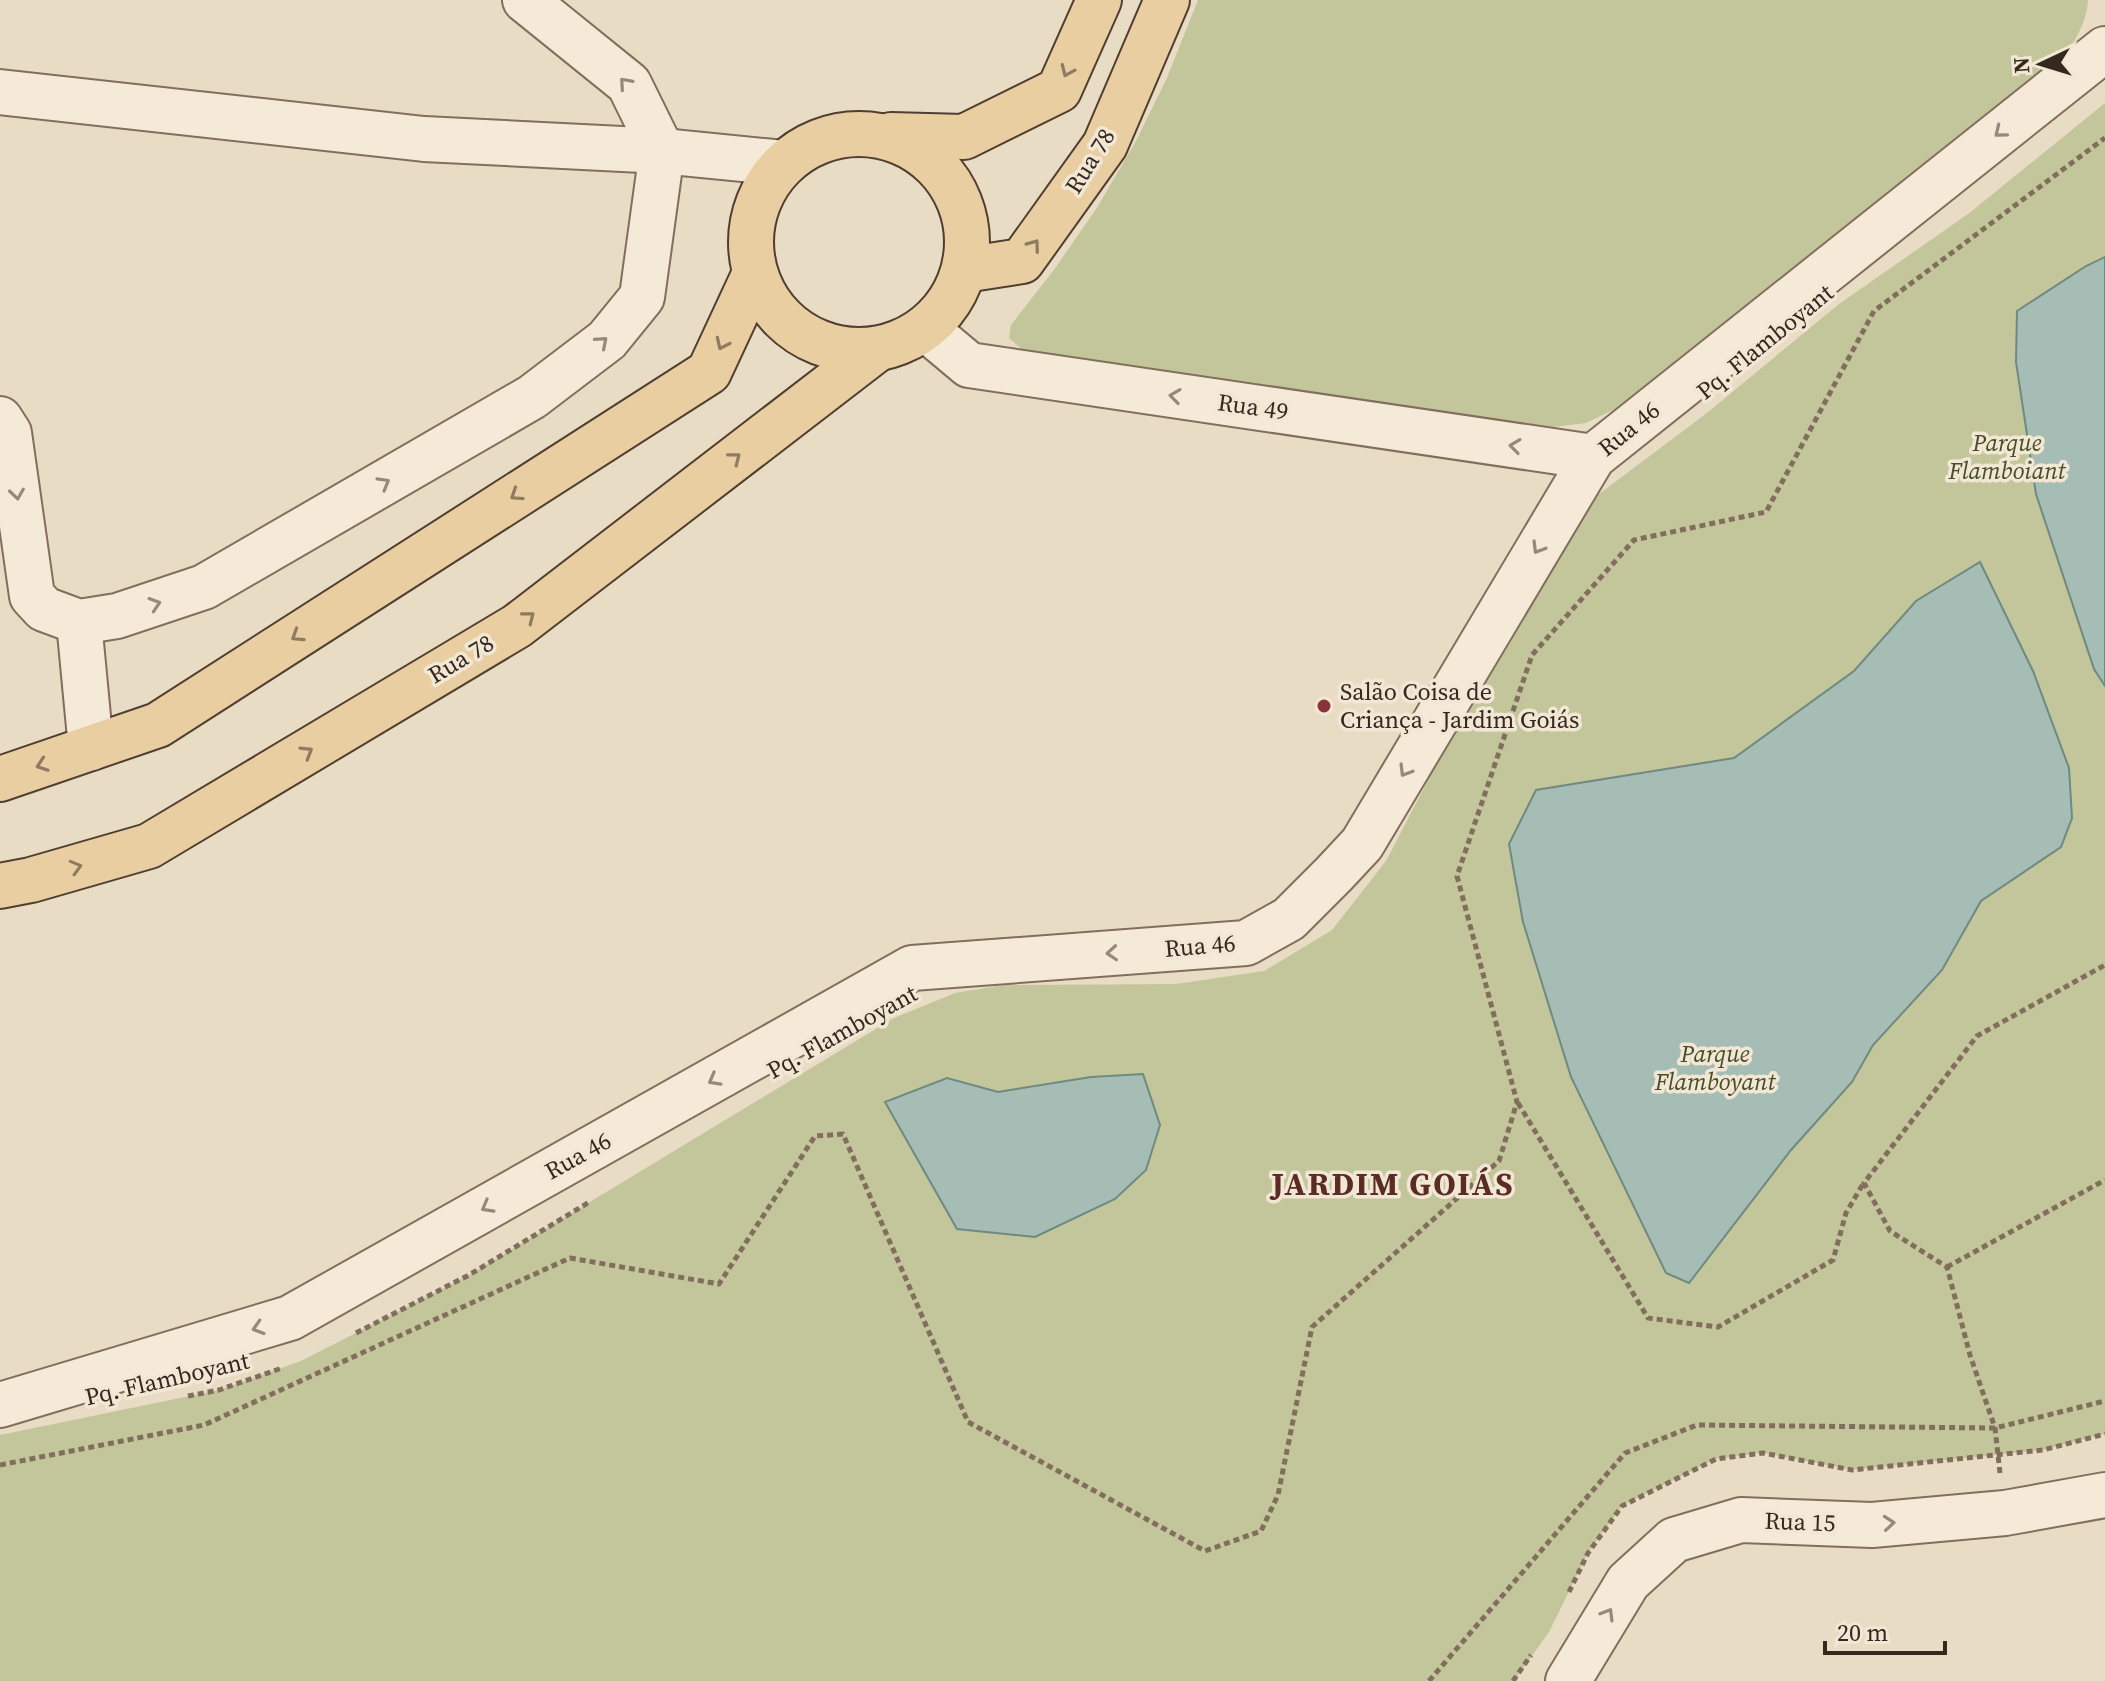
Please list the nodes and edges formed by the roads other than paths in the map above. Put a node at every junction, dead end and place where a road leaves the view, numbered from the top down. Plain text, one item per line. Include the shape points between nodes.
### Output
1 (525, 0) edge
2 (1099, 0) edge
3 (1167, 0) edge
4 (2105, 49) edge
5 (0, 92) edge
6 (884, 135) junction
7 (662, 151) junction
8 (784, 163) junction
9 (964, 270) junction
10 (755, 273) junction
11 (926, 329) junction
12 (876, 350) junction
13 (0, 419) edge
14 (1593, 457) junction
15 (79, 622) junction
16 (91, 748) junction
17 (0, 779) edge
18 (0, 886) edge
19 (0, 1405) edge
20 (2105, 1495) edge
21 (1568, 1681) edge

7 -> 1 street via 629,84
2 -> 6 main road via 1059,90 964,137
9 -> 3 main road, Rua 78 via 1022,261 1105,145
4 -> 14 street, Rua 46
5 - 7 street via 424,139
6 - 8 main road via 848,133 814,143
6 - 9 main road via 916,149 942,171 960,201 967,235
7 - 8 street
15 -> 7 street via 117,616 204,587 532,397 607,340 642,297
8 - 10 main road via 754,214
9 - 11 main road via 950,302
10 - 12 main road via 768,302 815,342 845,350
10 -> 16 main road via 709,372 158,725
11 - 12 main road
14 -> 11 street, Rua 49 via 969,365
18 -> 12 main road, Rua 78 via 149,846 517,626
13 -> 15 street via 9,433 32,596 44,609
14 -> 19 street, Rua 46 via 1362,844 1289,919 1246,943 912,968 290,1318
15 - 16 street
16 -> 17 main road
21 -> 20 street, Rua 15 via 1628,1582 1674,1540 1741,1520 1872,1525 2005,1513

